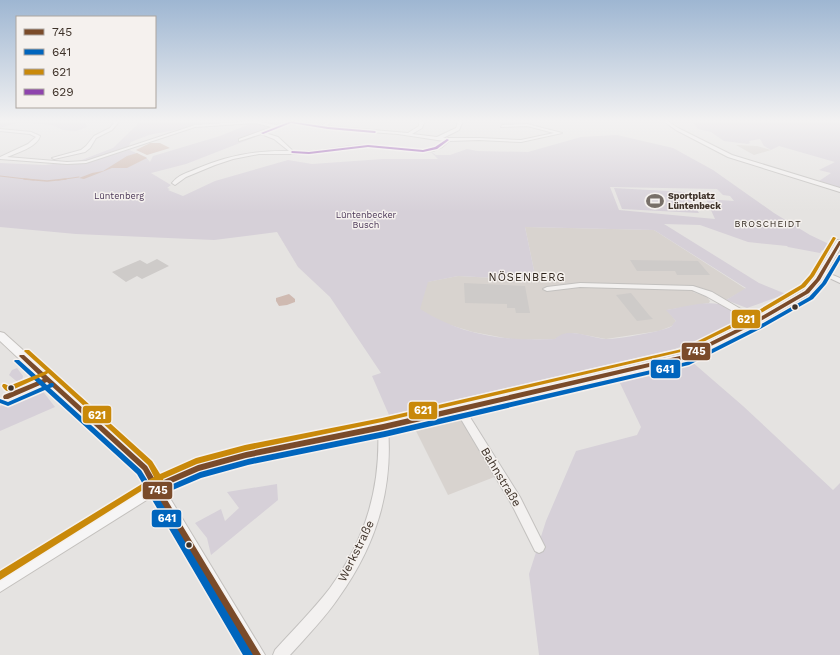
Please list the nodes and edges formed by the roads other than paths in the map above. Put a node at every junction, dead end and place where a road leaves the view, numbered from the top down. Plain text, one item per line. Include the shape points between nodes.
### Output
1 (17, 151) edge
2 (84, 151) edge
3 (120, 151) edge
4 (330, 151) edge
5 (719, 151) edge
6 (292, 152) joint
7 (0, 158) edge
8 (32, 160) junction
9 (175, 183) dead end
10 (840, 190) edge
11 (840, 242) edge
12 (822, 273) junction
13 (840, 281) edge
14 (547, 289) dead end
15 (757, 321) junction
16 (0, 335) edge
17 (460, 409) junction
18 (383, 427) junction
19 (156, 487) junction
20 (539, 547) dead end
21 (0, 584) edge
22 (256, 655) edge
23 (280, 655) edge

1 - 7 street
2 - 8 street via 62,157
3 - 8 street via 86,162
4 - 6 street
5 - 10 street
6 - 9 street via 258,153 230,158 188,174
7 - 8 street
11 - 12 main road
12 - 13 street
12 - 15 main road via 807,292
14 - 15 street via 580,285 694,288
15 - 17 main road via 685,357
16 - 19 main road via 134,457 145,468
17 - 18 main road
17 - 20 street, Bahnstraße via 516,501
18 - 19 main road via 211,464
18 - 23 street, Werkstraße via 384,473 367,533 350,568 334,592
19 - 21 main road
19 - 22 main road

